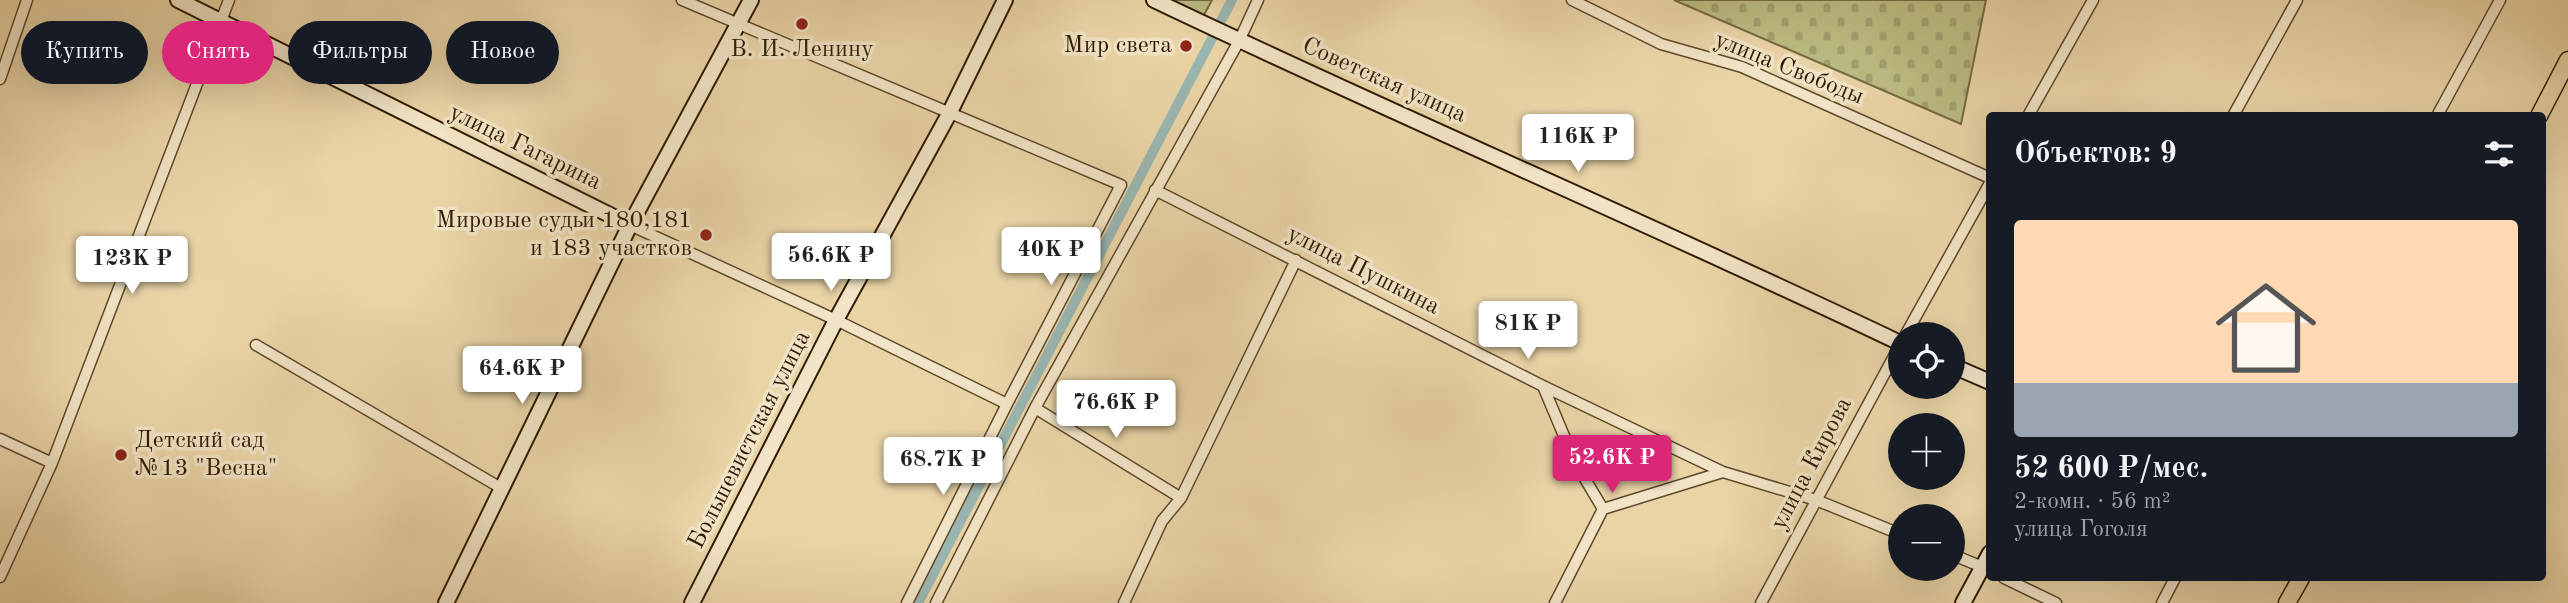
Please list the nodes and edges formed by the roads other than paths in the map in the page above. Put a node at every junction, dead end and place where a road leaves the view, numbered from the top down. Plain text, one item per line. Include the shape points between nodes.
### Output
1 (27, 0) edge
2 (178, 0) edge
3 (229, 0) edge
4 (682, 0) edge
5 (751, 0) edge
6 (1005, 0) edge
7 (1154, 0) edge
8 (1258, 0) edge
9 (1572, 0) edge
10 (2093, 0) edge
11 (2297, 0) edge
12 (2500, 0) edge
13 (218, 21) edge
14 (220, 21) edge
15 (738, 22) junction
16 (1239, 41) junction
17 (274, 49) edge
18 (2568, 60) edge
19 (0, 79) edge
20 (196, 84) edge
21 (2030, 112) edge
22 (2235, 112) edge
23 (2439, 112) edge
24 (2541, 112) edge
25 (949, 114) junction
26 (1986, 179) edge
27 (1986, 188) edge
28 (1155, 190) junction
29 (629, 225) junction
30 (1296, 260) junction
31 (836, 320) junction
32 (1913, 322) edge
33 (1888, 338) edge
34 (256, 345) dead end
35 (1888, 366) edge
36 (1965, 371) edge
37 (1986, 380) edge
38 (1543, 386) junction
39 (1007, 404) junction
40 (1035, 408) junction
41 (0, 439) edge
42 (52, 463) junction
43 (1723, 472) junction
44 (501, 488) junction
45 (1181, 498) junction
46 (1816, 500) junction
47 (1603, 509) junction
48 (1888, 529) edge
49 (1965, 560) edge
50 (1986, 569) edge
51 (0, 577) edge
52 (2010, 581) edge
53 (2173, 581) edge
54 (2299, 581) edge
55 (446, 603) edge
56 (692, 603) edge
57 (907, 603) edge
58 (936, 603) edge
59 (1124, 603) edge
60 (1555, 603) edge
61 (1761, 603) edge
62 (1963, 603) edge
63 (2056, 603) edge
64 (2162, 603) edge
65 (2287, 603) edge

1 - 19 street
2 - 13 main road, улица Гагарина
3 - 14 street
4 - 15 street
5 - 15 main road
6 - 25 main road, Большевистская улица
7 - 16 main road, Советская улица
8 - 16 street
9 - 26 street, улица Свободы via 1661,44 1742,67
10 - 21 street
11 - 22 street
12 - 23 street
15 - 25 street
15 - 29 main road
16 - 28 street
16 - 33 main road, Советская улица via 1735,264
17 - 29 main road, улица Гагарина
18 - 24 main road
20 - 42 street
25 - 31 main road, Большевистская улица
25 - 39 street via 1121,185
27 - 32 street
28 - 30 street, улица Пушкина
28 - 40 street
29 - 31 street, улица Гагарина
29 - 44 main road
30 - 38 street, улица Пушкина
30 - 45 street
31 - 39 street, улица Гагарина
31 - 56 main road, Большевистская улица
34 - 44 street
35 - 46 street, улица Кирова
36 - 37 main road
38 - 43 street, улица Пушкина
38 - 47 street via 1575,462
39 - 57 street
40 - 45 street
40 - 58 street
41 - 42 street
42 - 51 street
43 - 46 street, улица Пушкина
43 - 47 street
44 - 55 main road
45 - 59 street via 1162,521
46 - 48 street, улица Пушкина
46 - 61 street, улица Кирова
47 - 60 street
49 - 50 street
50 - 62 main road
52 - 63 street
53 - 64 street
54 - 65 main road

